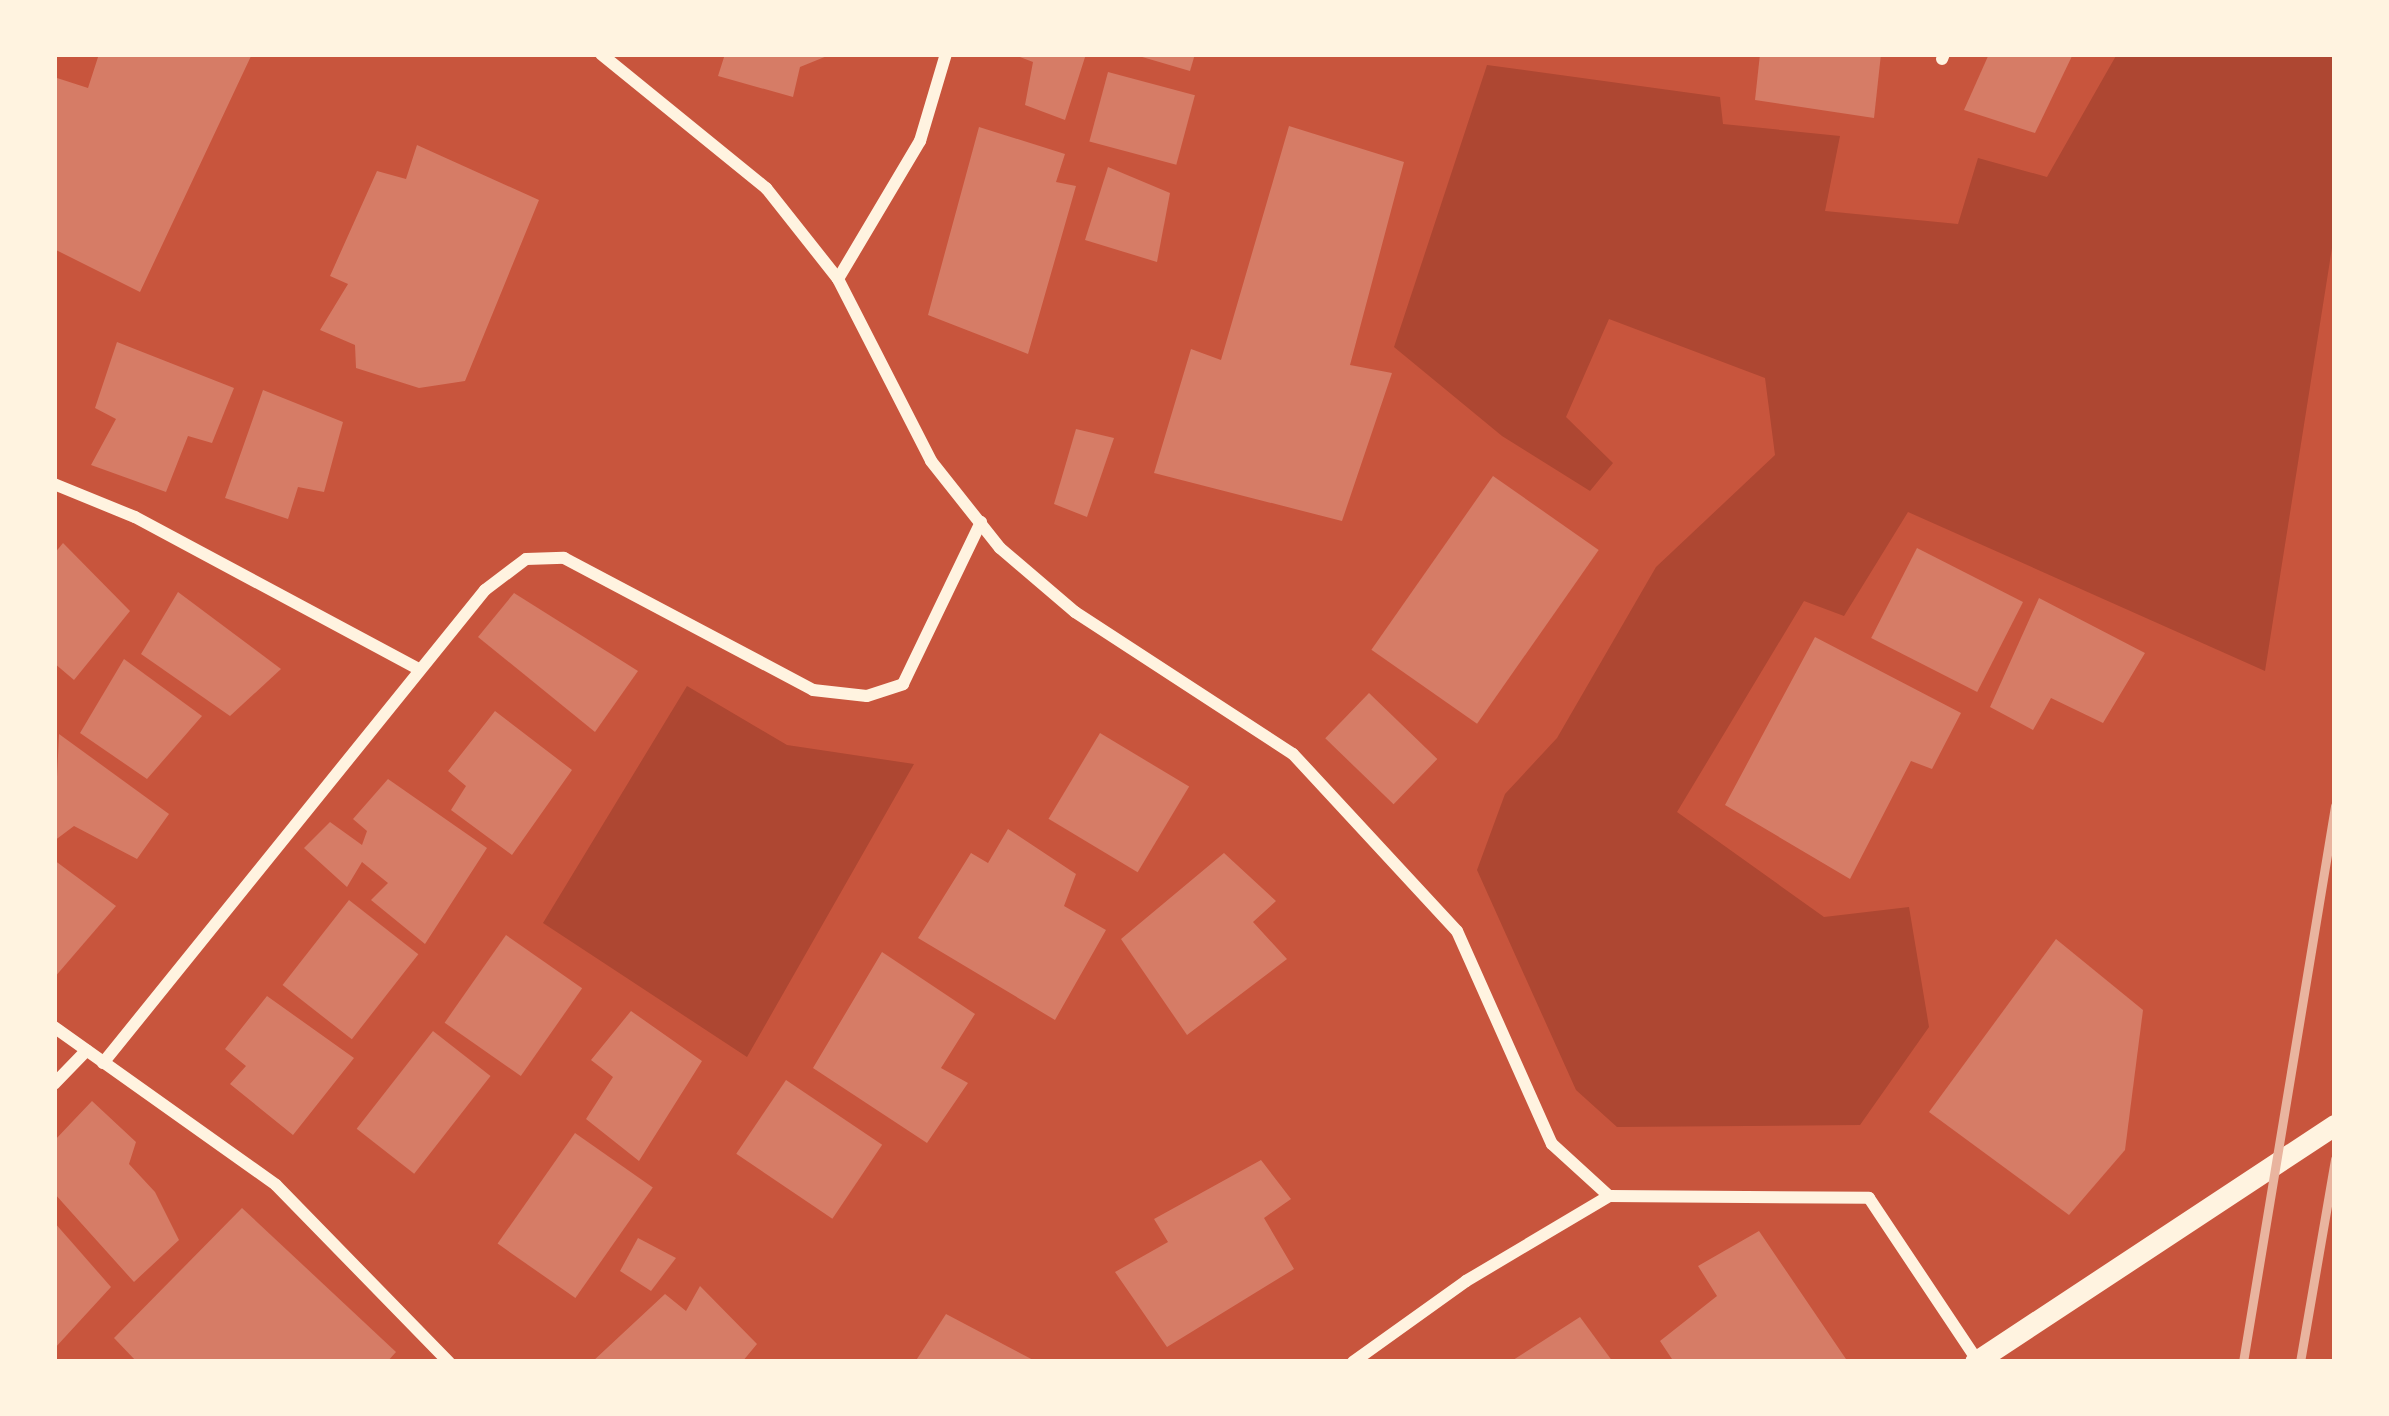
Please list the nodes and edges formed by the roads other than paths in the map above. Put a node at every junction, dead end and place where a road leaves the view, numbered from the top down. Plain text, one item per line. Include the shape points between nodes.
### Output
1 (601, 54) edge
2 (946, 54) edge
3 (838, 279) junction
4 (54, 484) edge
5 (981, 522) junction
6 (420, 670) junction
7 (54, 1027) edge
8 (87, 1050) junction
9 (104, 1063) junction
10 (54, 1084) edge
11 (2335, 1125) edge
12 (1609, 1196) junction
13 (1976, 1361) edge
14 (449, 1362) edge
15 (1353, 1362) edge

1 - 3 street via 766,188
2 - 3 street via 920,141
3 - 5 street via 931,460
4 - 6 street via 135,517
5 - 6 street via 903,684 867,697 813,690 564,558 526,559 485,590
5 - 12 street via 1075,612 1293,754 1457,932 1552,1144
6 - 9 street
7 - 8 street
8 - 9 street
8 - 10 street
9 - 14 street via 275,1185
11 - 13 street
12 - 13 street via 1868,1198
12 - 15 street via 1466,1281

